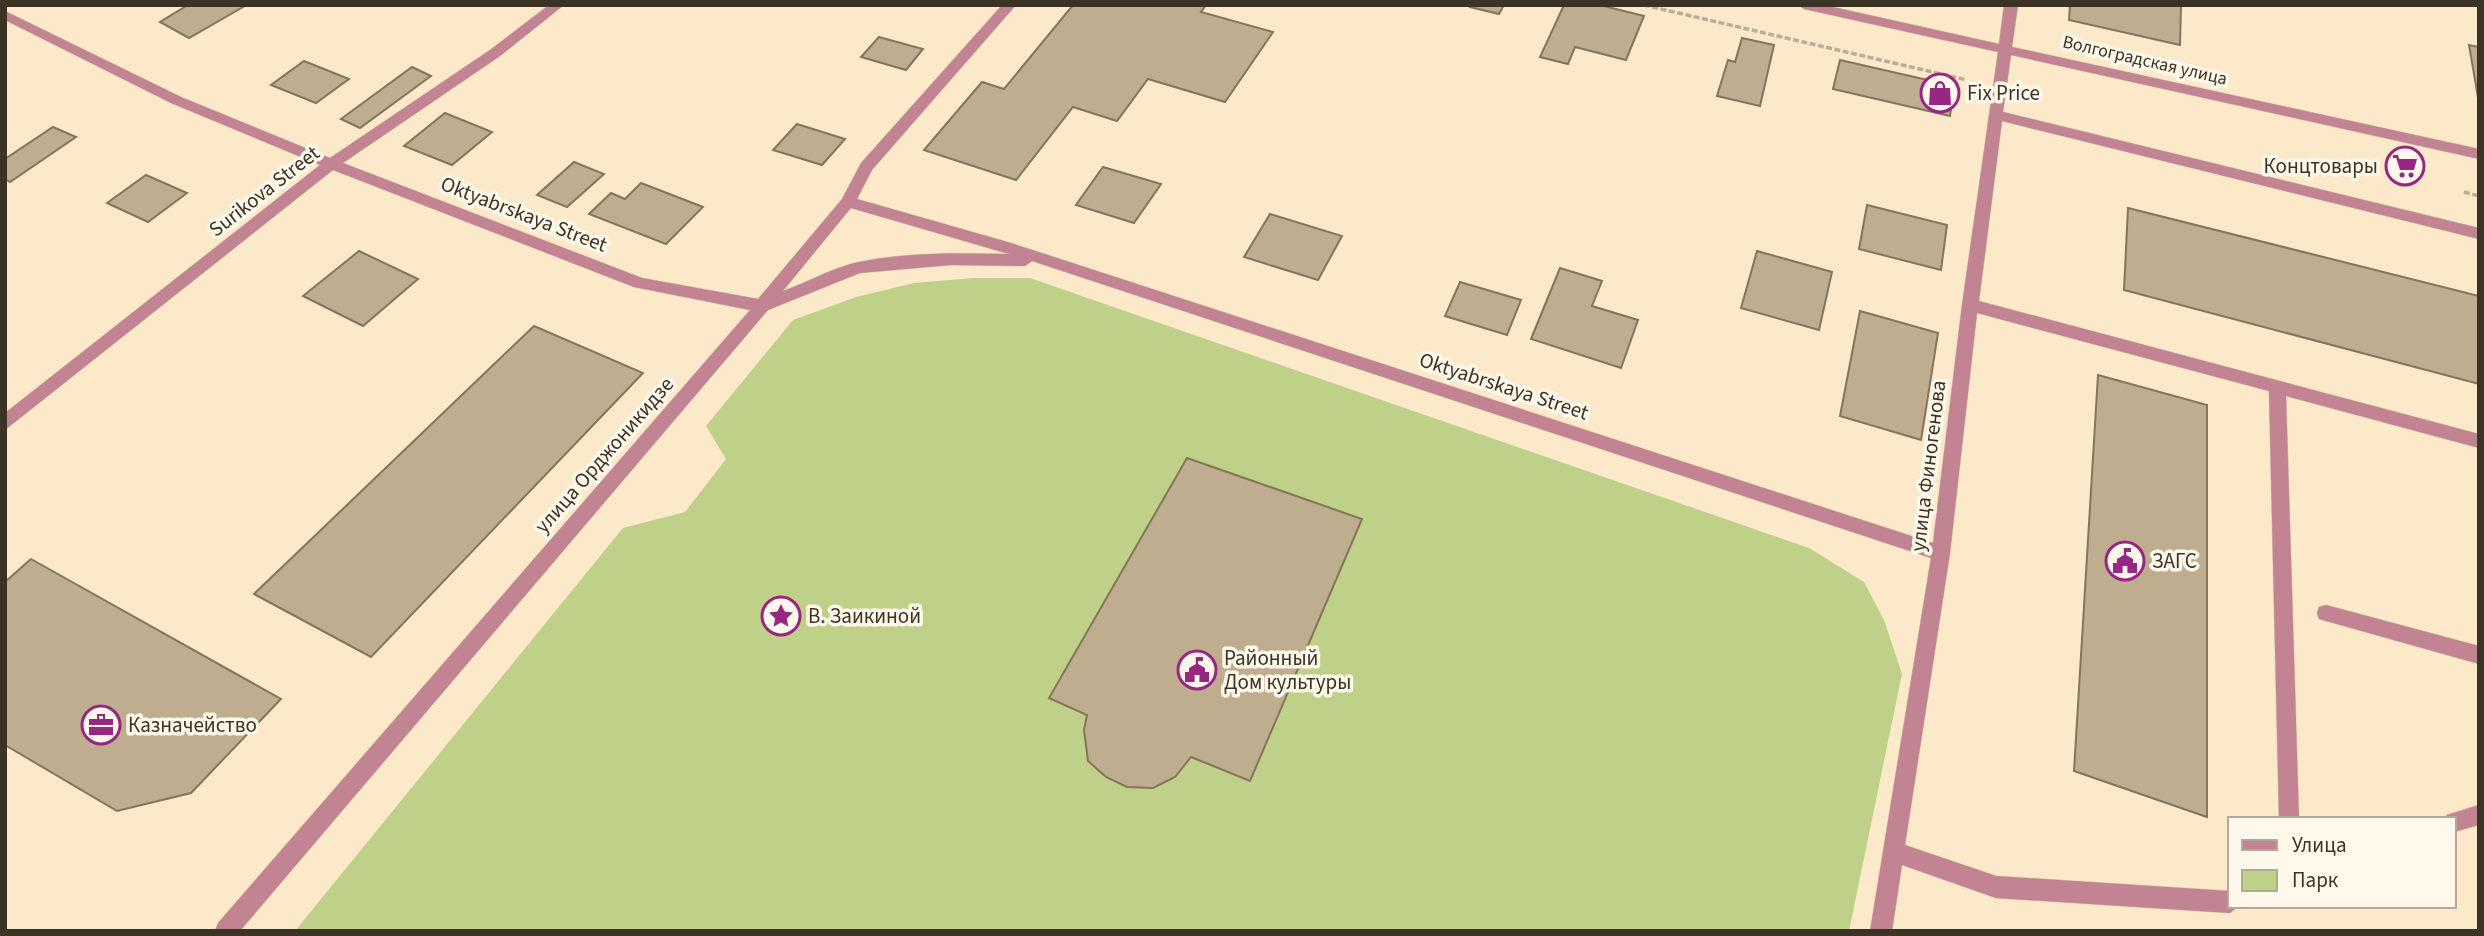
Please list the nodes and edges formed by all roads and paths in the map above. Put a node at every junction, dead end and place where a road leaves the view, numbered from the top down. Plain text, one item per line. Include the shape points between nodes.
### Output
1 (558, 5) edge
2 (1010, 5) edge
3 (1804, 5) edge
4 (2011, 5) edge
5 (5, 15) edge
6 (2004, 48) junction
7 (1996, 115) junction
8 (2479, 154) edge
9 (331, 164) junction
10 (848, 202) junction
11 (2479, 234) edge
12 (1053, 262) junction
13 (1970, 305) junction
14 (762, 306) junction
15 (2277, 387) junction
16 (5, 423) edge
17 (2479, 441) edge
18 (1941, 553) junction
19 (2326, 613) dead end
20 (2479, 655) edge
21 (2479, 815) edge
22 (2289, 817) edge
23 (2456, 821) edge
24 (1895, 852) junction
25 (2228, 902) edge
26 (226, 931) edge
27 (1881, 931) edge

1 - 9 street, Surikova Street
2 - 10 street, улица Орджоникидзе via 866,167
3 - 6 street, Волгоградская улица
4 - 6 street, улица Финогенова
5 - 9 street, Oktyabrskaya Street via 176,100
6 - 7 street, улица Финогенова
6 - 8 street, Волгоградская улица
7 - 11 street
7 - 13 street, улица Финогенова
9 - 14 street, Oktyabrskaya Street via 640,283
9 - 16 street, Surikova Street
10 - 12 street, Oktyabrskaya Street
10 - 14 street, улица Орджоникидзе
12 - 14 street, Oktyabrskaya Street via 994,258 858,268
12 - 18 street, Oktyabrskaya Street
13 - 15 street
13 - 18 street, улица Финогенова
14 - 26 street, улица Орджоникидзе
15 - 17 street
15 - 22 street
18 - 24 street, улица Финогенова
19 - 20 street
21 - 23 street
24 - 25 street via 1996,887
24 - 27 street, улица Финогенова

